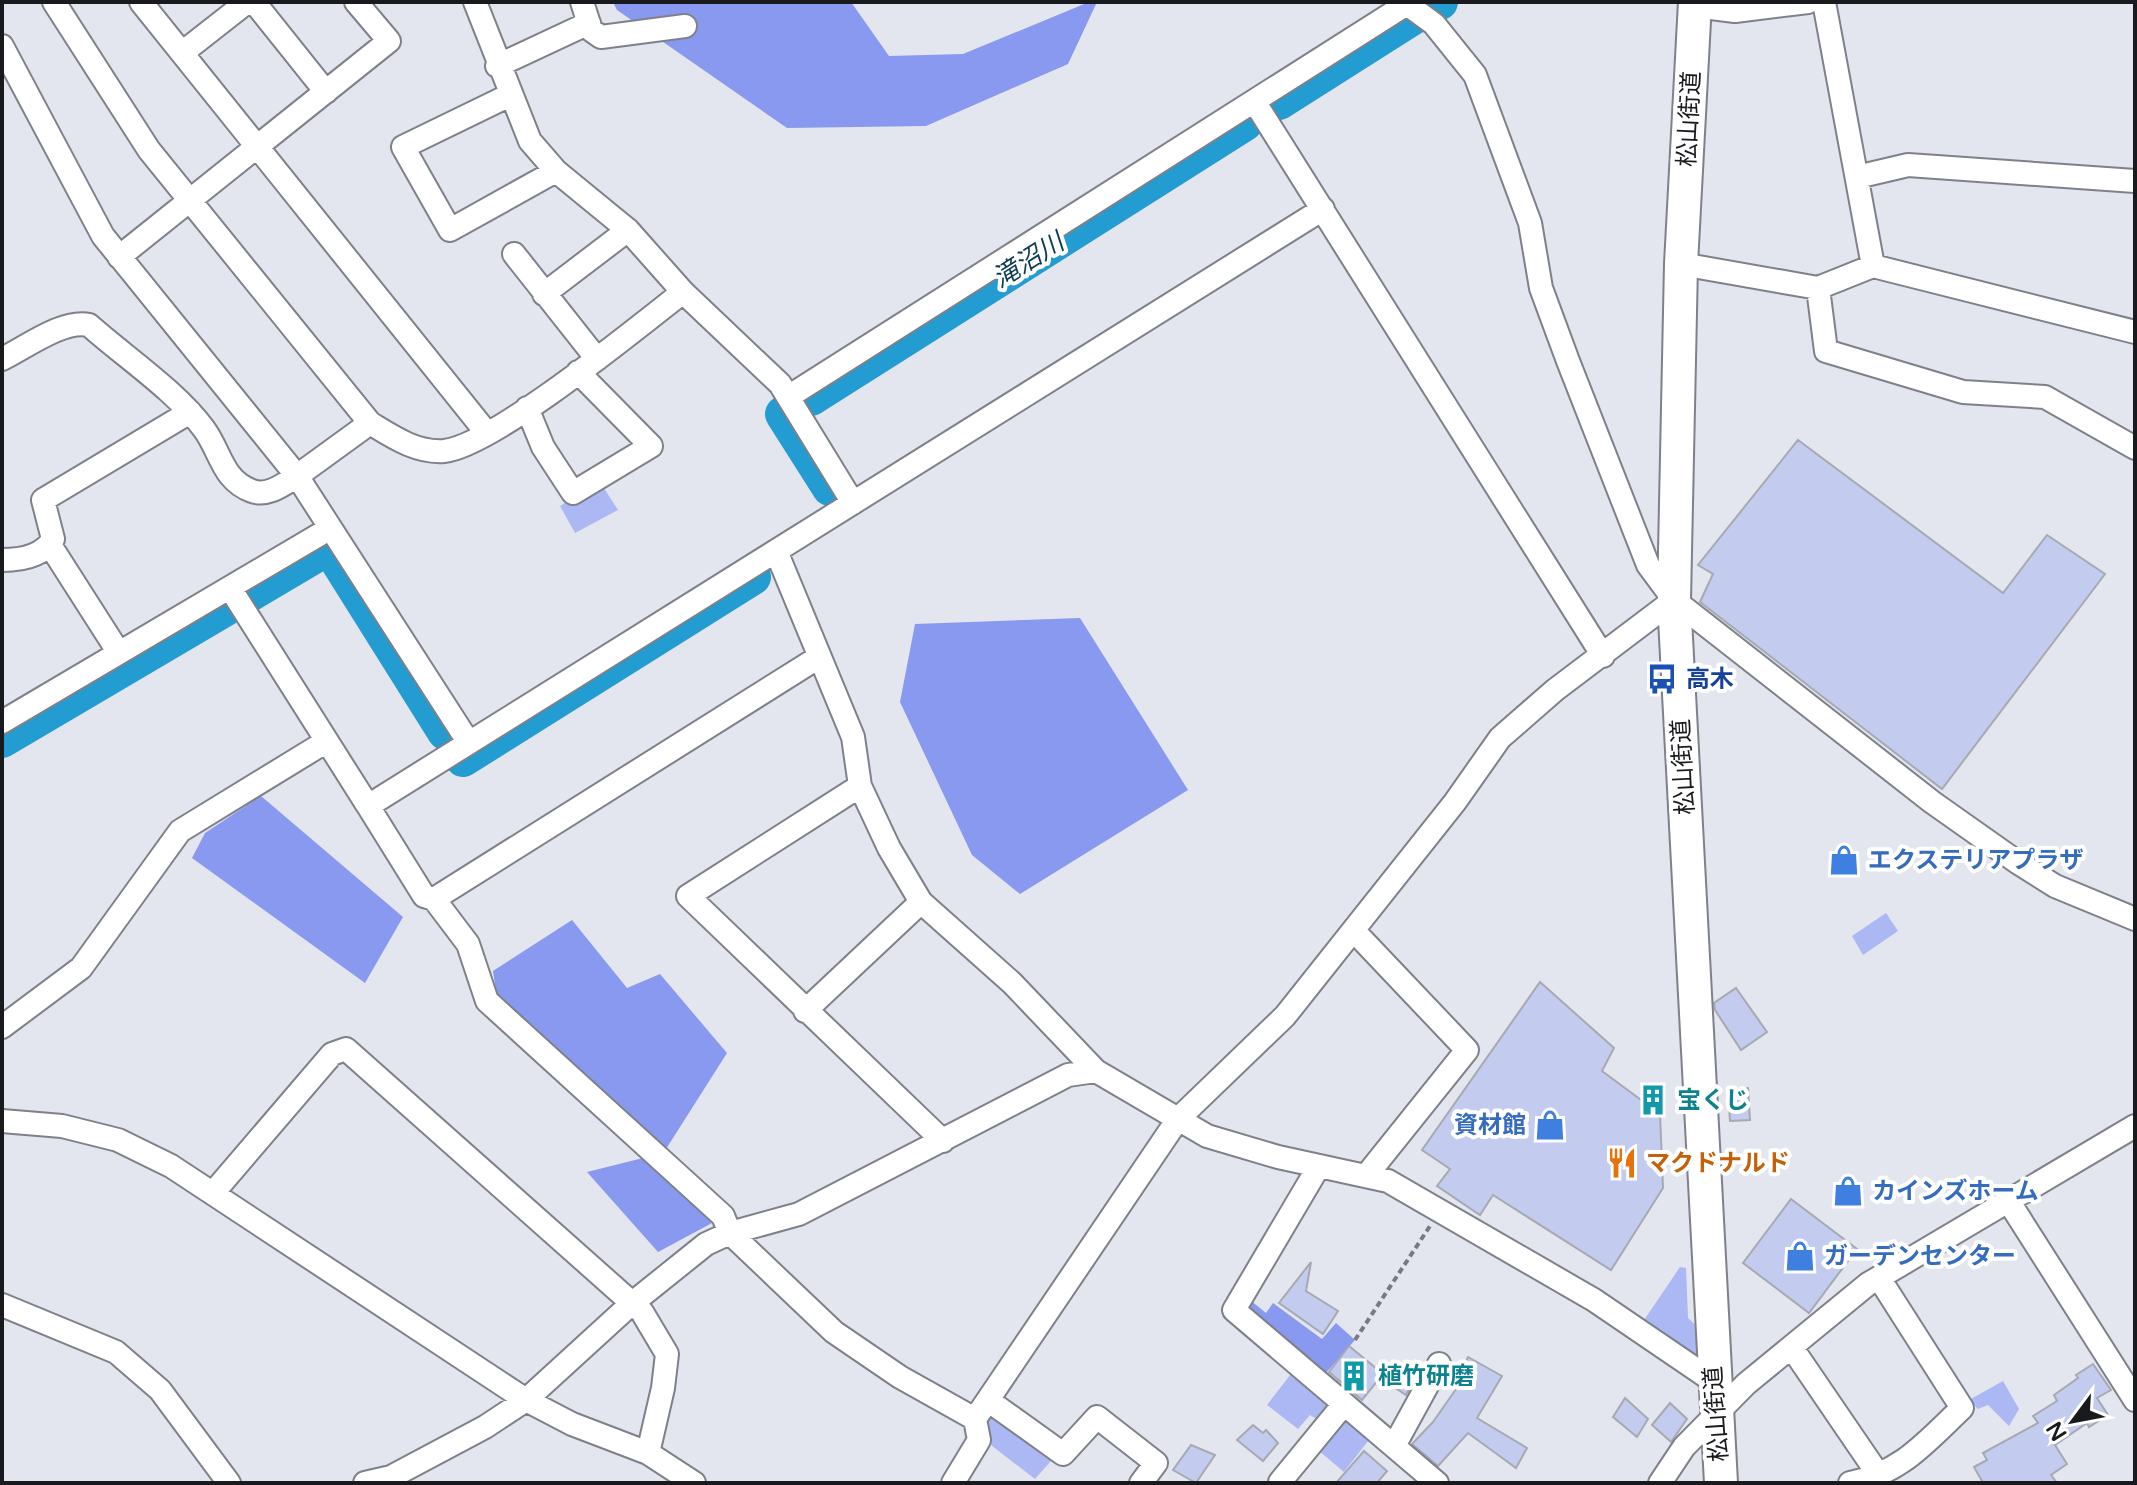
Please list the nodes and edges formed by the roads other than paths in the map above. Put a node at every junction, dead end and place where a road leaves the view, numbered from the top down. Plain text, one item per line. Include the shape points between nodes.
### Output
1 (54, 2) edge
2 (141, 2) edge
3 (247, 2) edge
4 (254, 2) edge
5 (356, 2) edge
6 (475, 2) edge
7 (1407, 2) edge
8 (1808, 2) edge
9 (1824, 2) edge
10 (1695, 4) edge
11 (585, 13) edge
12 (685, 26) dead end
13 (2, 46) edge
14 (182, 53) junction
15 (497, 66) junction
16 (326, 92) junction
17 (510, 95) junction
18 (1254, 101) junction
19 (258, 146) junction
20 (556, 171) junction
21 (1857, 177) junction
22 (2135, 181) edge
23 (190, 203) junction
24 (1323, 209) junction
25 (628, 230) junction
26 (514, 254) dead end
27 (119, 257) junction
28 (1681, 264) junction
29 (1873, 266) junction
30 (1818, 288) junction
31 (683, 292) junction
32 (544, 294) junction
33 (2135, 332) edge
34 (2, 359) edge
35 (587, 366) junction
36 (788, 397) junction
37 (527, 408) junction
38 (190, 412) junction
39 (370, 423) junction
40 (486, 432) junction
41 (2135, 448) edge
42 (297, 476) junction
43 (853, 503) junction
44 (329, 529) junction
45 (50, 545) junction
46 (776, 551) junction
47 (2, 560) edge
48 (230, 588) junction
49 (1674, 600) junction
50 (119, 653) junction
51 (1603, 656) junction
52 (819, 657) junction
53 (2, 722) edge
54 (327, 741) junction
55 (469, 743) junction
56 (860, 786) junction
57 (368, 806) junction
58 (434, 899) junction
59 (921, 902) junction
60 (2135, 919) edge
61 (1354, 931) junction
62 (805, 1011) junction
63 (2, 1027) edge
64 (1096, 1071) junction
65 (1178, 1119) junction
66 (2, 1121) edge
67 (2135, 1126) edge
68 (943, 1141) junction
69 (1319, 1166) junction
70 (1366, 1176) junction
71 (213, 1193) junction
72 (2009, 1202) junction
73 (730, 1233) junction
74 (1879, 1278) junction
75 (2, 1305) edge
76 (630, 1305) junction
77 (1792, 1348) junction
78 (1439, 1364) dead end
79 (1713, 1381) junction
80 (526, 1400) junction
81 (2135, 1400) edge
82 (1344, 1404) junction
83 (982, 1410) junction
84 (1716, 1414) junction
85 (1394, 1446) junction
86 (648, 1453) junction
87 (1880, 1477) junction
88 (229, 1483) edge
89 (365, 1483) edge
90 (694, 1483) edge
91 (953, 1483) edge
92 (1141, 1483) edge
93 (1280, 1483) edge
94 (1437, 1483) edge
95 (1660, 1483) edge
96 (1721, 1483) edge
97 (1850, 1483) edge

1 - 23 street via 149,150
2 - 14 street
3 - 14 street
4 - 16 street
5 - 16 street via 389,41
6 - 15 street
7 - 18 street
7 - 49 street via 1434,24 1475,75 1530,223 1541,288 1568,361 1648,565
8 - 10 street via 1735,11
9 - 21 street
10 - 28 main road, 松山街道
11 - 12 street via 591,30 601,37
11 - 15 street
13 - 27 street
14 - 19 street
15 - 17 street
16 - 19 street
17 - 20 street via 530,141
17 - 20 street via 403,147 450,230
18 - 24 street
18 - 36 street
19 - 23 street
19 - 40 street
20 - 25 street
21 - 22 street via 1908,165
21 - 29 street
23 - 27 street
23 - 39 street
24 - 43 street
24 - 51 street
25 - 31 street
25 - 32 street
26 - 32 street
27 - 42 street
28 - 30 street
28 - 49 main road, 松山街道
29 - 30 street
29 - 33 street
30 - 41 street via 1826,351 1963,392 2045,397
31 - 35 street
31 - 36 street
32 - 35 street
34 - 38 street via 79,322
35 - 37 street
35 - 37 street via 651,446 573,493 543,447
36 - 43 street
37 - 40 street
38 - 42 street via 207,432 221,466 238,484 255,493 268,492
38 - 45 street via 43,500
39 - 40 street via 407,445 441,451 460,448
39 - 42 street
42 - 44 street
43 - 46 street
44 - 48 street
44 - 55 street
45 - 47 street via 18,560
45 - 50 street
46 - 52 street
46 - 55 street
48 - 50 street
48 - 54 street
49 - 51 street
49 - 60 street via 2017,862 2055,886
49 - 79 main road, 松山街道
50 - 53 street
51 - 61 street via 1500,738
52 - 56 street via 853,737
52 - 58 street
54 - 57 street
54 - 63 street via 180,831 81,968
55 - 57 street
56 - 59 street
56 - 62 street via 688,896
57 - 58 street via 424,896
58 - 73 street via 468,944 487,1001 723,1216
59 - 62 street
59 - 64 street via 1012,983
61 - 65 street via 1285,1016
61 - 70 street via 1467,1050
62 - 68 street
64 - 65 street
64 - 68 street via 1068,1075
65 - 69 street via 1207,1136
65 - 83 street
66 - 71 street via 62,1126 118,1140
67 - 72 street
68 - 73 street via 799,1214
69 - 70 street
69 - 82 street via 1234,1310
70 - 79 street via 1388,1181 1594,1300
71 - 76 street via 332,1054 346,1049
71 - 80 street
72 - 74 street
72 - 81 street
73 - 76 street via 706,1244
73 - 83 street via 834,1332 900,1377
74 - 77 street
74 - 87 street via 1962,1408 1907,1460
75 - 88 street via 116,1352 160,1390
76 - 80 street
76 - 86 street via 642,1312 667,1354
77 - 84 street
77 - 87 street
78 - 85 street
79 - 84 main road, 松山街道
80 - 86 street
80 - 89 street via 391,1477
82 - 85 street
82 - 93 street
83 - 91 street via 979,1440
83 - 92 street via 1063,1454 1097,1417 1156,1463
84 - 95 street via 1684,1447
84 - 96 main road, 松山街道
85 - 94 street
86 - 90 street
87 - 97 street

